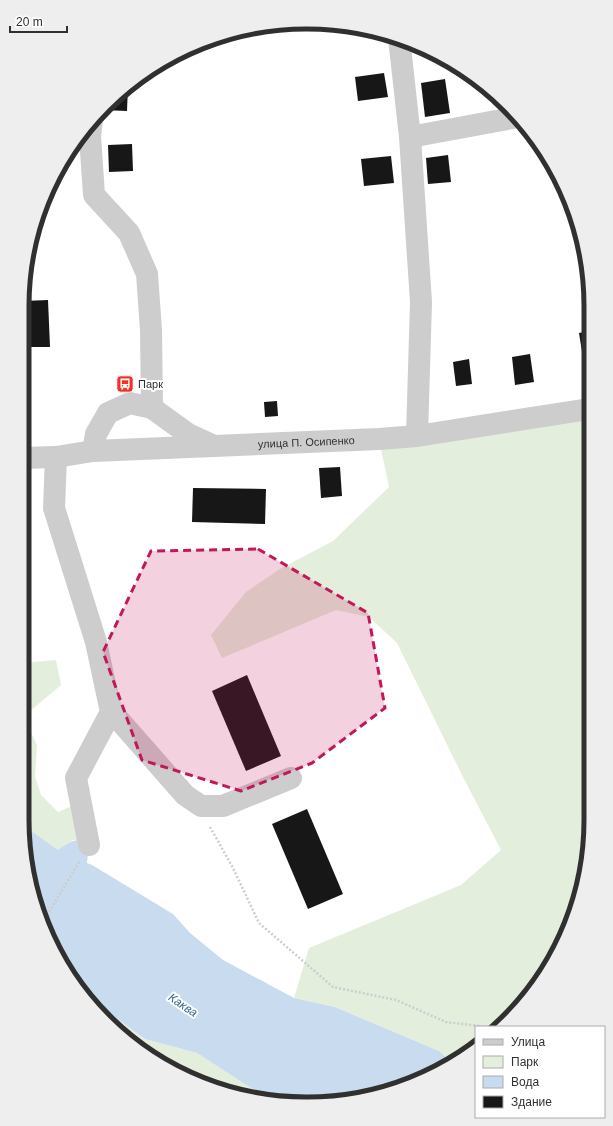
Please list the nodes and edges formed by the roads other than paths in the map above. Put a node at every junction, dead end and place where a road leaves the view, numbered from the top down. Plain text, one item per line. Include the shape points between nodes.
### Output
1 (400, 45) edge
2 (510, 118) edge
3 (90, 133) edge
4 (410, 137) junction
5 (152, 408) junction
6 (584, 410) edge
7 (417, 436) junction
8 (215, 446) junction
9 (93, 451) junction
10 (56, 457) junction
11 (29, 458) edge
12 (108, 692) junction
13 (291, 778) dead end
14 (89, 845) road end

1 - 4 street
2 - 4 street
3 - 5 street via 94,195 129,233 147,274
4 - 7 street via 421,302
5 - 8 street via 188,434
5 - 9 street via 130,403 108,414 96,434
6 - 7 street, улица П. Осипенко
7 - 8 street, улица П. Осипенко
8 - 9 street, улица П. Осипенко
9 - 10 street, улица П. Осипенко
10 - 11 street, улица П. Осипенко
10 - 12 street via 54,508 96,642
12 - 13 street via 112,712 184,795 201,806 223,806
12 - 14 street via 111,712 76,778

